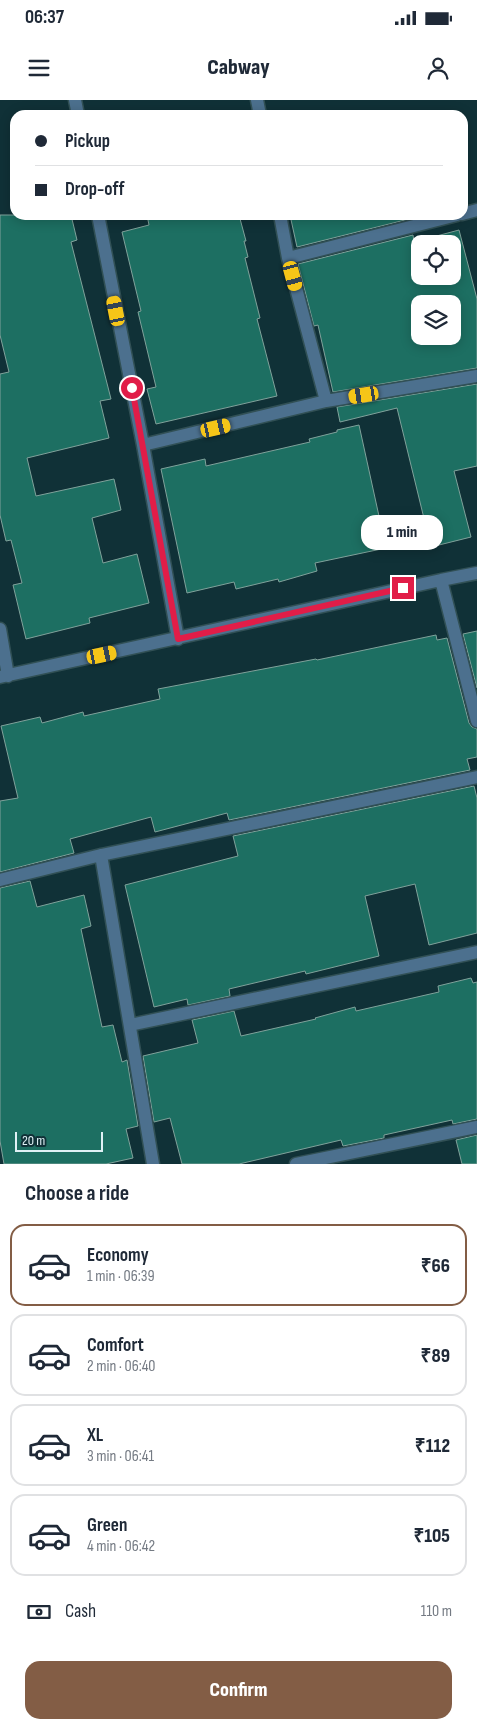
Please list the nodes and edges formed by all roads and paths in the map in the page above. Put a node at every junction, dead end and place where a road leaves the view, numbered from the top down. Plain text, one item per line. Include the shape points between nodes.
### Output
1 (99, 220) edge
2 (281, 220) edge
3 (437, 220) edge
4 (288, 258) junction
5 (477, 376) edge
6 (326, 401) junction
7 (143, 445) junction
8 (477, 573) edge
9 (441, 580) junction
10 (0, 629) edge
11 (178, 639) junction
12 (4, 676) edge
13 (477, 721) edge
14 (477, 777) edge
15 (102, 855) junction
16 (0, 880) edge
17 (477, 952) edge
18 (130, 1025) junction
19 (477, 1127) edge
20 (153, 1164) edge
21 (296, 1164) edge

1 - 7 street
2 - 4 street
3 - 4 street
4 - 6 street
5 - 6 street
6 - 7 street
7 - 11 street
8 - 9 street
9 - 11 street
9 - 13 street
10 - 12 street
11 - 12 street
14 - 15 street
15 - 16 street
15 - 18 street
17 - 18 street
18 - 20 street
19 - 21 street

